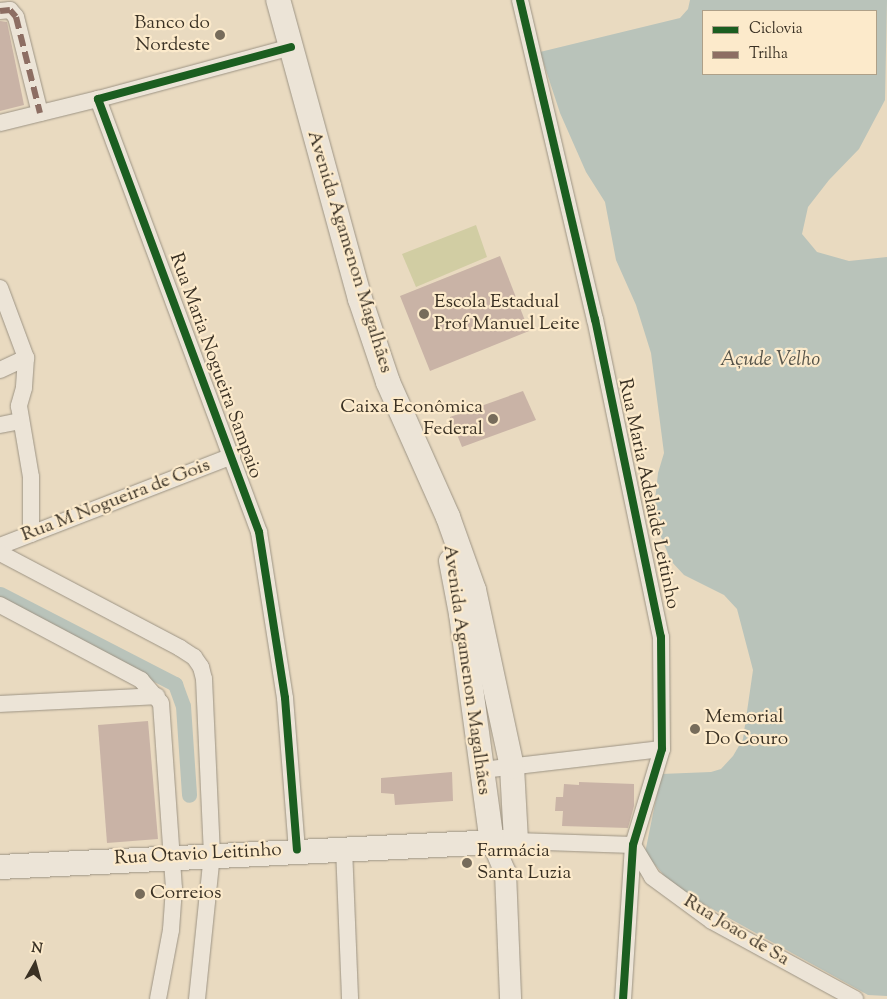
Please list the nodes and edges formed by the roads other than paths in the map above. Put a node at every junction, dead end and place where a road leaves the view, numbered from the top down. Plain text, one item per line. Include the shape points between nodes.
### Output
1 (278, 0) edge
2 (521, 0) edge
3 (0, 11) edge
4 (291, 47) junction
5 (98, 99) junction
6 (40, 113) junction
7 (0, 124) edge
8 (0, 288) edge
9 (26, 358) junction
10 (0, 370) edge
11 (20, 421) junction
12 (0, 425) edge
13 (232, 456) junction
14 (30, 534) junction
15 (0, 546) edge
16 (0, 553) edge
17 (0, 605) edge
18 (477, 649) junction
19 (157, 696) junction
20 (0, 704) edge
21 (500, 708) junction
22 (474, 714) junction
23 (662, 750) junction
24 (512, 767) junction
25 (482, 770) junction
26 (516, 841) junction
27 (492, 842) junction
28 (633, 845) junction
29 (344, 848) junction
30 (297, 850) junction
31 (212, 854) junction
32 (173, 857) junction
33 (0, 867) edge
34 (505, 872) junction
35 (158, 999) edge
36 (197, 999) edge
37 (350, 999) edge
38 (510, 999) edge
39 (623, 999) edge
40 (855, 999) edge

1 - 4 main road, Avenida Agamenon Magalhães
2 - 23 street, Rua Maria Adelaide Leitinho via 595,319 656,607 662,670
3 - 6 street via 10,10 16,17
4 - 5 street
4 - 18 main road, Avenida Agamenon Magalhães via 360,299 388,382 465,564
5 - 6 street
5 - 13 street, Rua Maria Nogueira Sampaio
6 - 7 street
8 - 9 street
9 - 10 street
9 - 11 street
11 - 12 street
11 - 14 street via 31,477
13 - 14 street, Rua M Nogueira de Gois
13 - 30 street, Rua Maria Nogueira Sampaio via 259,532 268,583 285,698
14 - 15 street, Rua M Nogueira de Gois
16 - 31 street via 194,657 204,679
17 - 19 street via 141,680
18 - 21 main road, Avenida Agamenon Magalhães
18 - 22 main road, Avenida Agamenon Magalhães
19 - 20 street
19 - 32 street via 164,713
21 - 22 main road
21 - 24 main road, Avenida Agamenon Magalhães
22 - 25 main road, Avenida Agamenon Magalhães
23 - 24 street
23 - 28 street, Rua Maria Adelaide Leitinho
24 - 25 street
24 - 26 main road, Avenida Agamenon Magalhães
25 - 27 main road, Avenida Agamenon Magalhães
26 - 27 main road, Rua Otavio Leitinho
26 - 28 street
26 - 34 street
27 - 29 main road, Rua Otavio Leitinho
27 - 34 street
28 - 39 street, Rua Maria Adelaide Leitinho
28 - 40 street, Rua Joao de Sa via 652,877 712,921
29 - 30 main road, Rua Otavio Leitinho
29 - 37 street
30 - 31 main road, Rua Otavio Leitinho
31 - 32 main road, Rua Otavio Leitinho
31 - 36 street
32 - 33 main road, Rua Otavio Leitinho
32 - 35 street via 174,906
34 - 38 street

